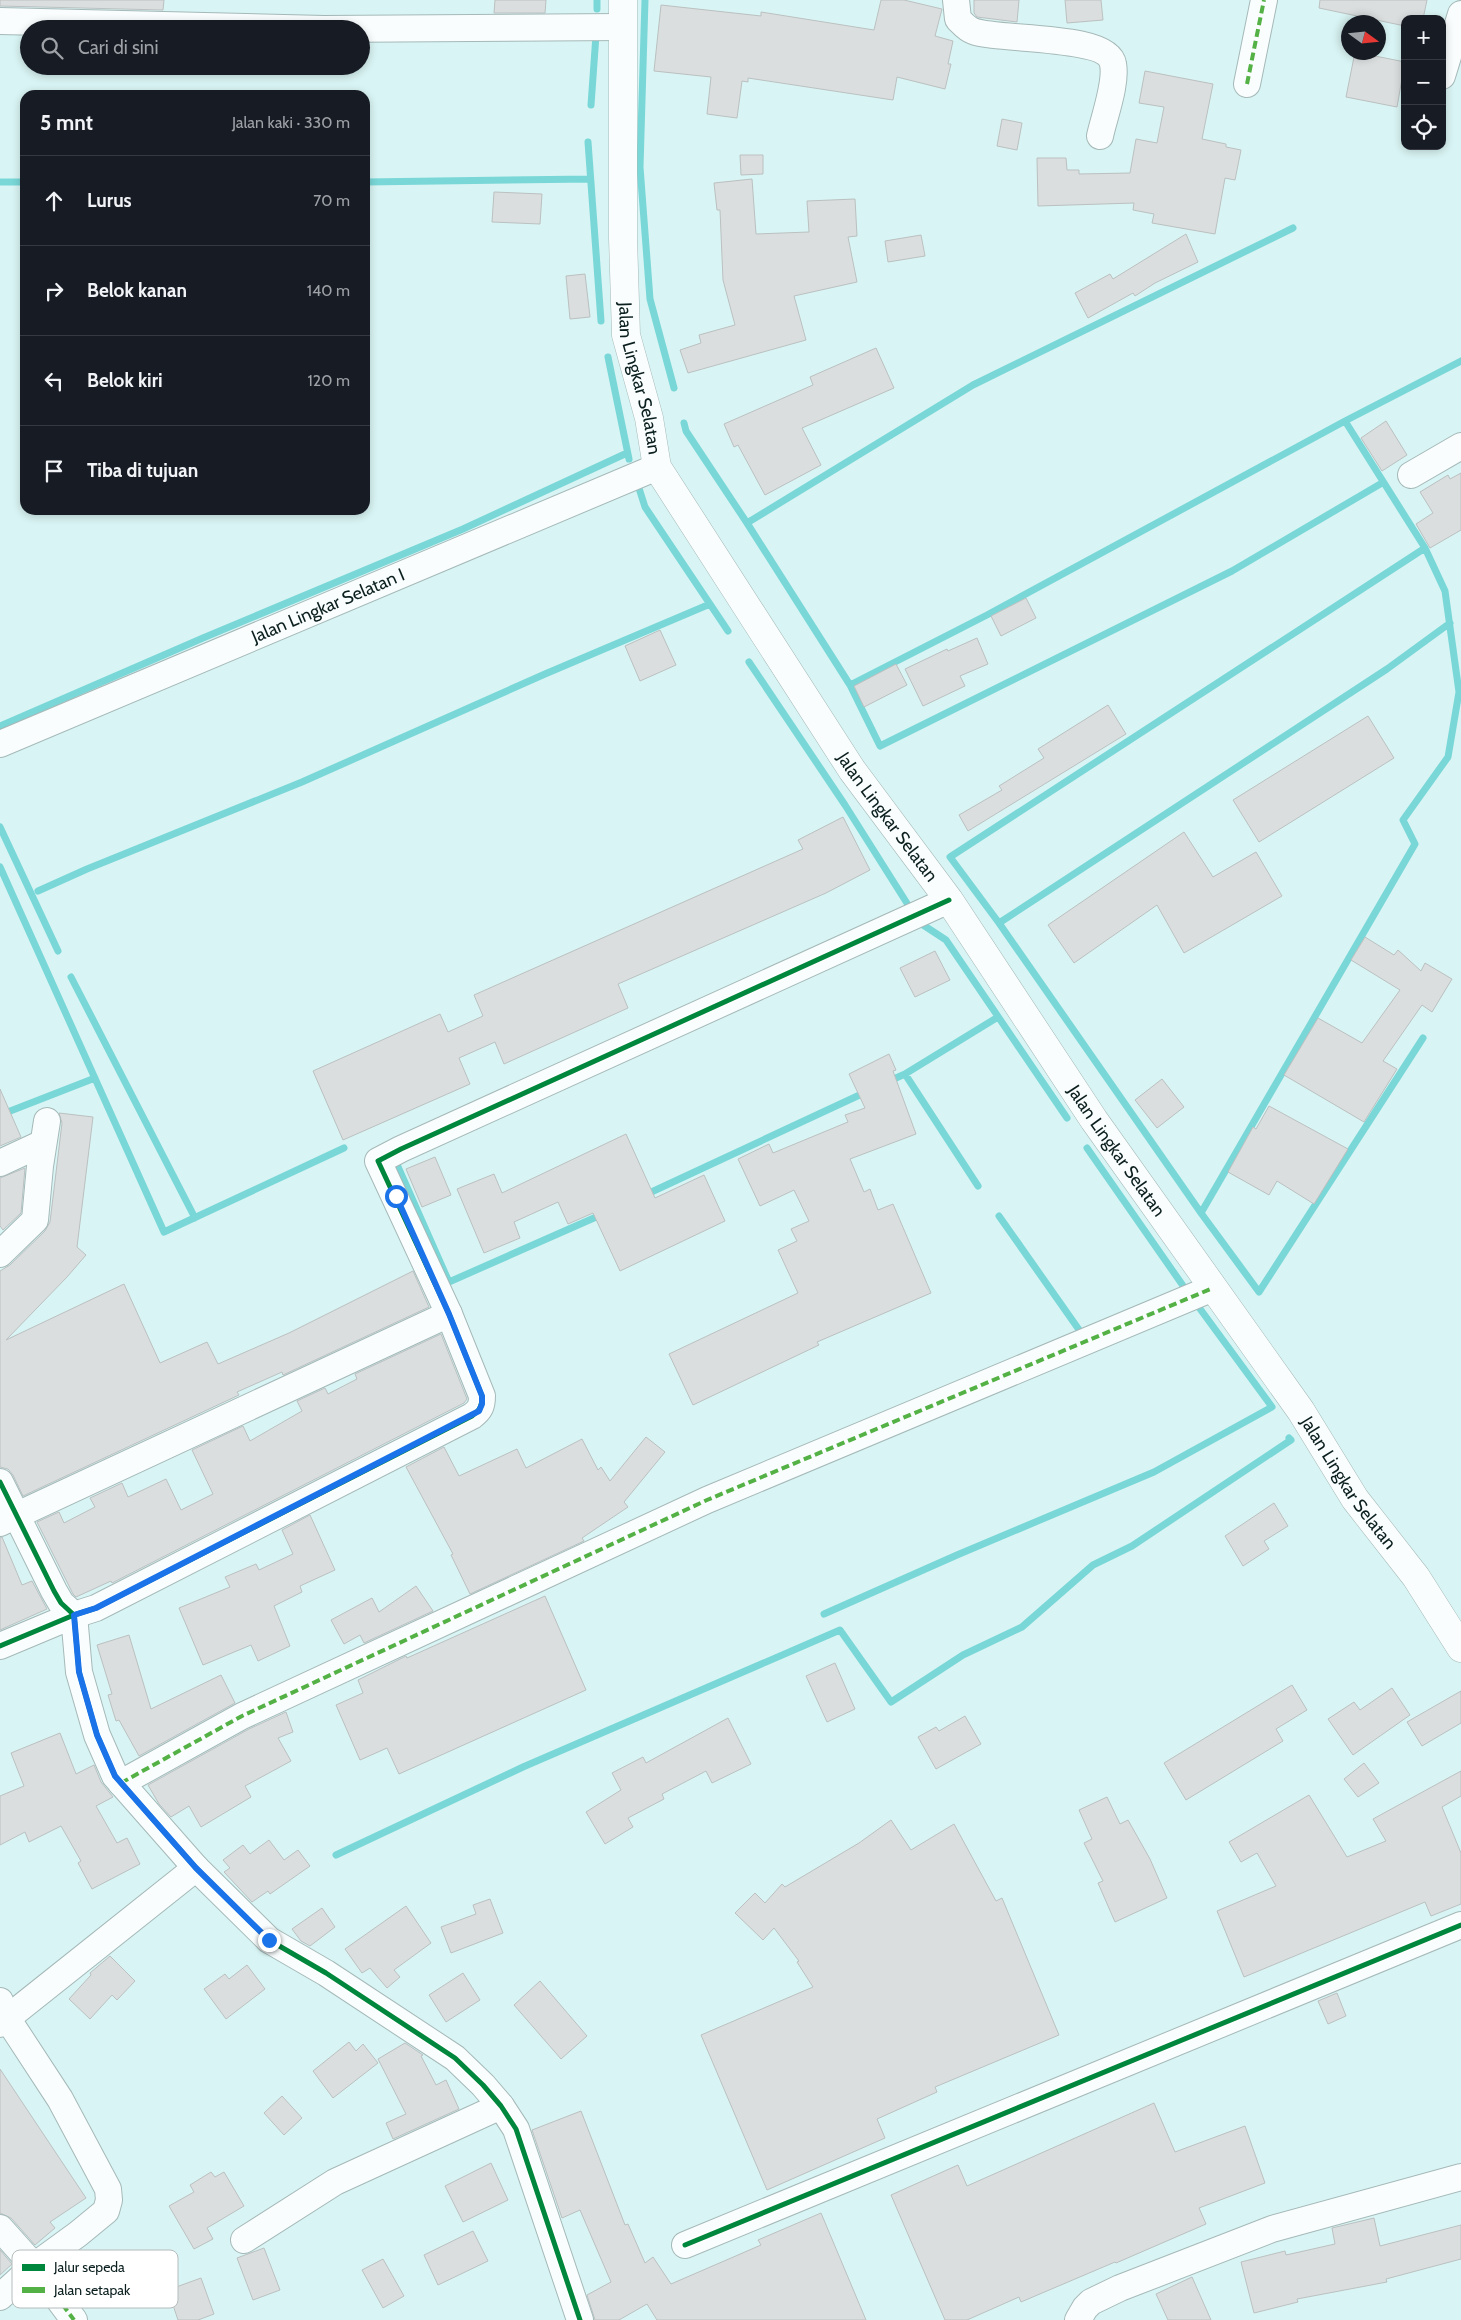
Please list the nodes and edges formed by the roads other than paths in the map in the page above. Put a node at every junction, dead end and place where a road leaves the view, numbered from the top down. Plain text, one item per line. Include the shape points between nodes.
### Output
1 (956, 0) edge
2 (1264, 0) edge
3 (623, 13) edge
4 (1461, 14) edge
5 (0, 21) edge
6 (20, 21) edge
7 (370, 26) edge
8 (1446, 63) edge
9 (1246, 84) dead end
10 (1100, 136) dead end
11 (1461, 446) edge
12 (657, 467) junction
13 (1411, 475) dead end
14 (0, 744) edge
15 (949, 900) junction
16 (0, 1164) edge
17 (0, 1254) edge
18 (1213, 1288) junction
19 (449, 1314) junction
20 (0, 1482) edge
21 (8, 1519) edge
22 (74, 1615) junction
23 (0, 1646) edge
24 (1461, 1648) edge
25 (121, 1782) junction
26 (196, 1868) junction
27 (1461, 1925) edge
28 (9, 2011) edge
29 (501, 2106) junction
30 (1461, 2177) edge
31 (0, 2228) edge
32 (244, 2240) dead end
33 (686, 2245) dead end
34 (20, 2250) edge
35 (56, 2250) edge
36 (12, 2286) edge
37 (0, 2297) edge
38 (65, 2308) edge
39 (74, 2320) edge
40 (580, 2320) edge
41 (1078, 2320) edge

1 - 10 street via 958,19 974,32 1073,43 1102,50 1109,55 1114,76
2 - 9 street
3 - 7 street
3 - 12 highway, Jalan Lingkar Selatan via 626,335 649,418
4 - 8 street
5 - 6 street
11 - 13 street
12 - 14 street, Jalan Lingkar Selatan I
12 - 15 highway, Jalan Lingkar Selatan via 852,770
15 - 18 highway, Jalan Lingkar Selatan via 1094,1120
15 - 19 street via 378,1161
16 - 17 street via 45,1132 35,1220
18 - 24 highway, Jalan Lingkar Selatan via 1301,1411 1355,1499 1416,1577
18 - 25 street via 707,1500 242,1716
19 - 21 street
19 - 22 street via 482,1396 479,1411 105,1603
20 - 21 street
21 - 22 street via 61,1603
22 - 23 street
22 - 25 street via 79,1672 97,1735 115,1776
25 - 26 street
26 - 28 street
26 - 29 street via 269,1940 326,1973 455,2058
27 - 33 street
28 - 35 street via 108,2189 106,2211
29 - 32 street via 335,2182
29 - 40 street via 516,2130
30 - 41 street via 1272,2229 1120,2288 1091,2302
31 - 34 street
36 - 37 street
38 - 39 street

